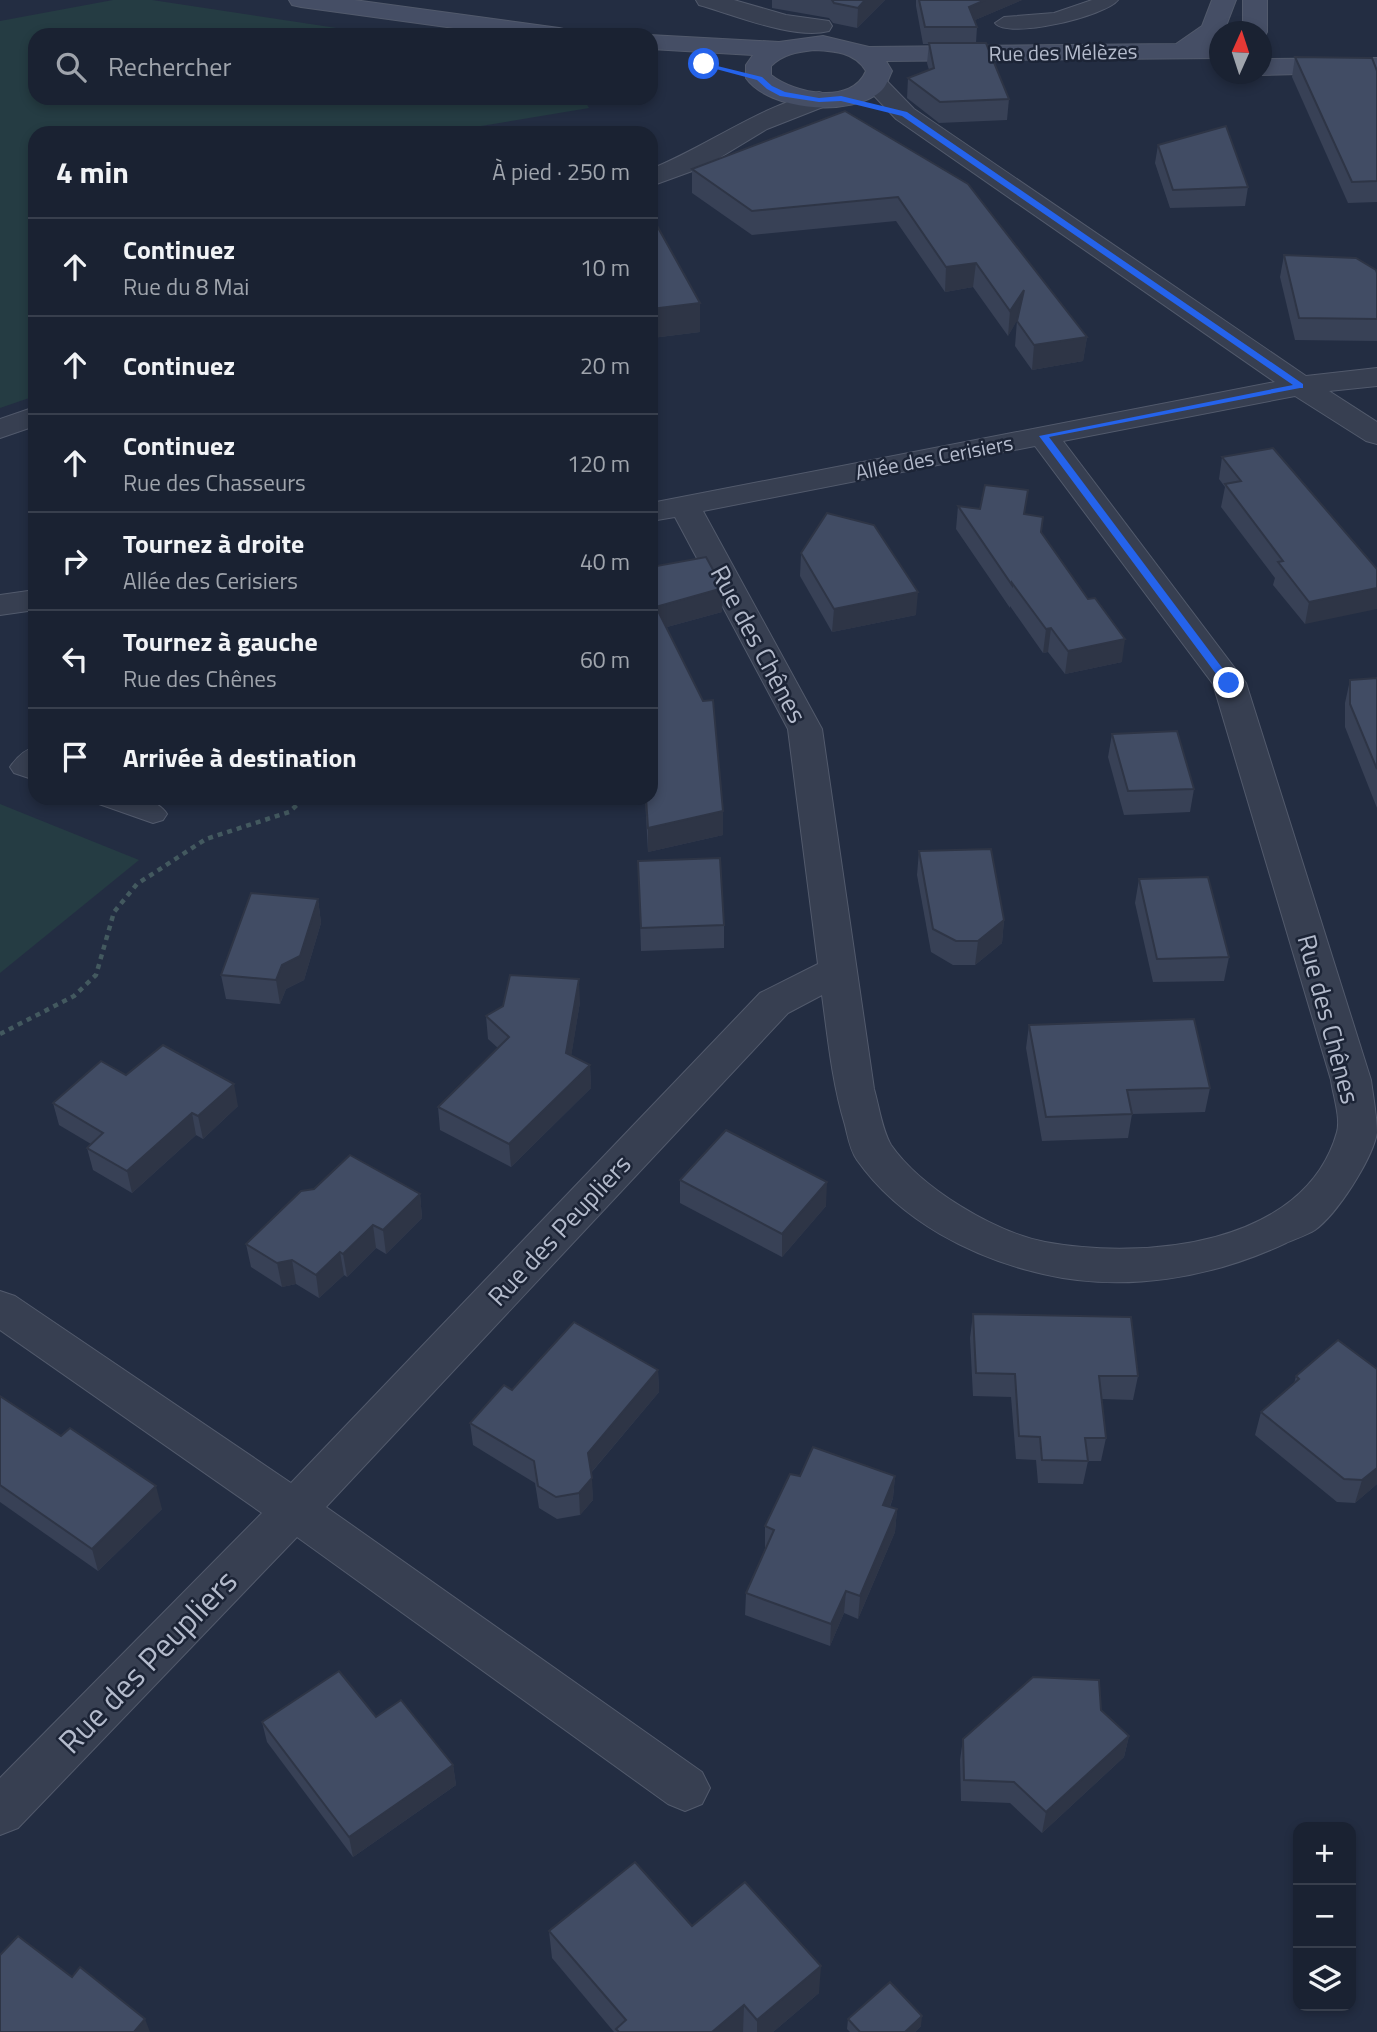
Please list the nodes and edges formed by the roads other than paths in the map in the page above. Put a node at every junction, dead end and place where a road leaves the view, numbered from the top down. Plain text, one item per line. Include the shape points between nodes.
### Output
1 (301, 0) edge
2 (708, 0) edge
3 (1109, 0) edge
4 (1224, 0) edge
5 (1255, 0) edge
6 (1255, 21) edge
7 (1004, 23) dead end
8 (820, 26) dead end
9 (507, 28) edge
10 (658, 42) edge
11 (779, 49) junction
12 (1377, 50) edge
13 (1181, 51) junction
14 (1209, 51) edge
15 (1272, 51) edge
16 (865, 54) junction
17 (658, 55) edge
18 (1377, 65) edge
19 (1209, 67) edge
20 (1272, 67) edge
21 (748, 78) junction
22 (877, 80) junction
23 (830, 99) junction
24 (905, 114) junction
25 (758, 124) junction
26 (658, 175) edge
27 (1377, 377) edge
28 (1300, 386) junction
29 (28, 419) edge
30 (0, 429) edge
31 (1377, 435) edge
32 (1043, 436) junction
33 (668, 509) edge
34 (28, 601) edge
35 (0, 605) edge
36 (128, 805) edge
37 (153, 814) dead end
38 (839, 970) junction
39 (0, 1308) edge
40 (294, 1510) junction
41 (685, 1788) dead end
42 (0, 1812) edge

1 - 9 main road
2 - 8 street via 784,22
3 - 7 lane via 1056,20
4 - 13 main road via 1219,22 1204,38
5 - 6 main road
10 - 11 main road, Rue des Mélèzes
11 - 16 main road, Rue des Mélèzes via 824,44
11 - 21 main road via 762,59 757,72
12 - 15 main road
13 - 14 main road, Rue des Mélèzes
13 - 16 main road, Rue des Mélèzes
16 - 22 main road via 877,65
17 - 21 main road
18 - 20 main road
19 - 22 main road, Rue des Mélèzes via 939,69
21 - 23 main road via 791,96
21 - 25 street
22 - 23 main road, Rue des Mélèzes via 861,93
22 - 24 street
23 - 24 street
23 - 25 street
24 - 28 street
25 - 26 street via 698,160
27 - 28 street, Allée des Cerisiers
28 - 31 street
28 - 32 street, Allée des Cerisiers
29 - 30 street
32 - 33 street, Allée des Cerisiers
32 - 38 street, Rue des Chênes via 1229,683 1351,1080 1358,1130 1340,1173 1301,1218 1245,1244 1184,1261 1117,1266 1044,1258 982,1238 919,1200 872,1150 854,1090
33 - 38 street, Rue des Chênes via 805,729
34 - 35 street
36 - 37 lane
38 - 40 street, Rue des Peupliers via 775,1003
39 - 40 street
40 - 41 street
40 - 42 street, Rue des Peupliers

